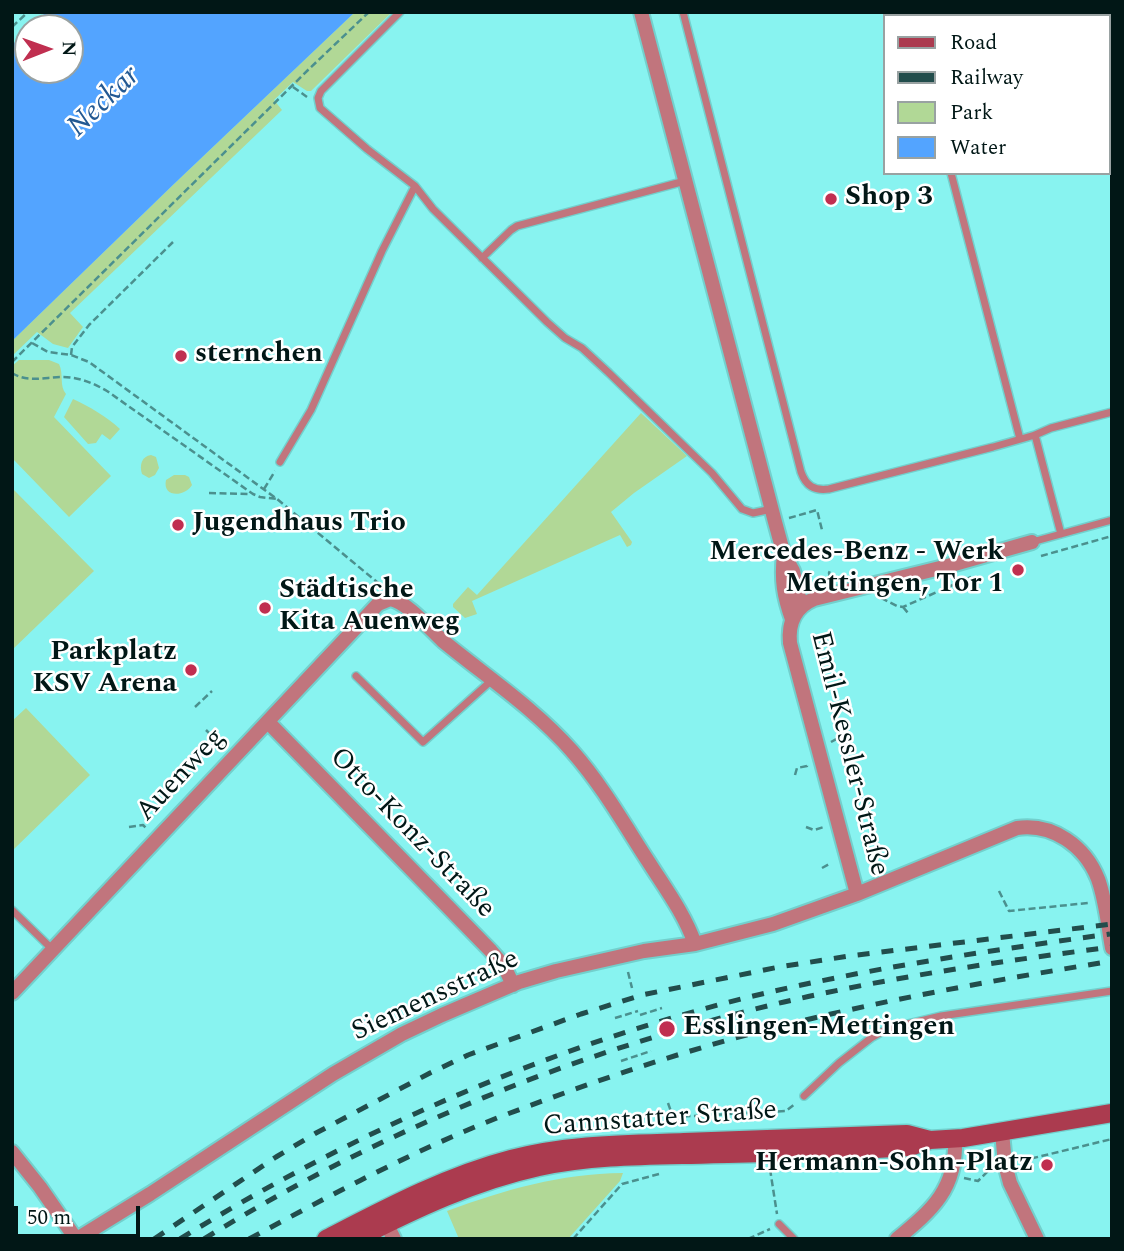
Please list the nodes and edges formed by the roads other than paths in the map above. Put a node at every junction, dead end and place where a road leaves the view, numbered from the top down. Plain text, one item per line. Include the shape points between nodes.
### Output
1 (400, 12) edge
2 (641, 12) edge
3 (683, 12) edge
4 (952, 175) edge
5 (686, 181) junction
6 (415, 186) junction
7 (482, 258) junction
8 (1112, 412) edge
9 (1035, 435) junction
10 (1020, 439) junction
11 (280, 462) road end
12 (774, 516) junction
13 (1112, 520) edge
14 (1061, 534) junction
15 (1032, 542) joint
16 (784, 555) junction
17 (801, 606) junction
18 (792, 619) junction
19 (356, 676) dead end
20 (492, 680) junction
21 (268, 722) junction
22 (857, 894) junction
23 (12, 910) edge
24 (695, 944) junction
25 (1112, 948) edge
26 (53, 950) junction
27 (513, 985) junction
28 (1112, 991) edge
29 (12, 993) edge
30 (804, 1096) road end
31 (1112, 1113) edge
32 (1002, 1132) junction
33 (955, 1139) junction
34 (12, 1152) edge
35 (387, 1224) edge
36 (779, 1224) road end
37 (76, 1239) edge
38 (326, 1239) edge
39 (357, 1239) edge
40 (794, 1239) edge
41 (897, 1239) edge
42 (1037, 1239) edge

1 - 6 lane via 321,90 318,101 337,123
2 - 5 street
3 - 10 lane via 808,485 829,489
4 - 10 lane
5 - 7 lane via 517,226
5 - 12 street
6 - 7 lane
6 - 11 lane via 304,424
7 - 12 lane via 648,410 742,509
8 - 9 lane
9 - 10 lane
9 - 14 lane
12 - 16 street
13 - 14 lane
14 - 15 lane
15 - 17 street, Emil-Kessler-Straße
16 - 17 street via 793,570
16 - 18 street via 784,593
17 - 18 street, Emil-Kessler-Straße
18 - 22 street, Emil-Kessler-Straße via 790,643
19 - 20 lane via 423,742
20 - 21 street, Auenweg via 392,599 376,606
20 - 24 street via 552,731 584,766 685,919
21 - 26 street, Auenweg
21 - 27 street, Otto-Konz-Straße via 491,951
22 - 24 street, Siemensstraße via 773,924
22 - 25 street, Emil-Kessler-Straße via 1010,830 1044,829 1079,849 1097,878
23 - 26 lane
24 - 27 street, Siemensstraße via 596,961
26 - 29 street, Auenweg
27 - 37 street, Siemensstraße via 360,1057
28 - 30 lane via 941,1016 887,1029 849,1055
31 - 32 main road, Cannstatter Straße
32 - 33 main road, Cannstatter Straße
32 - 42 street via 1010,1183
33 - 35 main road, Cannstatter Straße via 930,1140 907,1134 559,1149 466,1174
33 - 41 street via 956,1156 942,1195
34 - 37 street
35 - 38 main road, Cannstatter Straße
35 - 39 main road, Cannstatter Straße
36 - 40 lane

